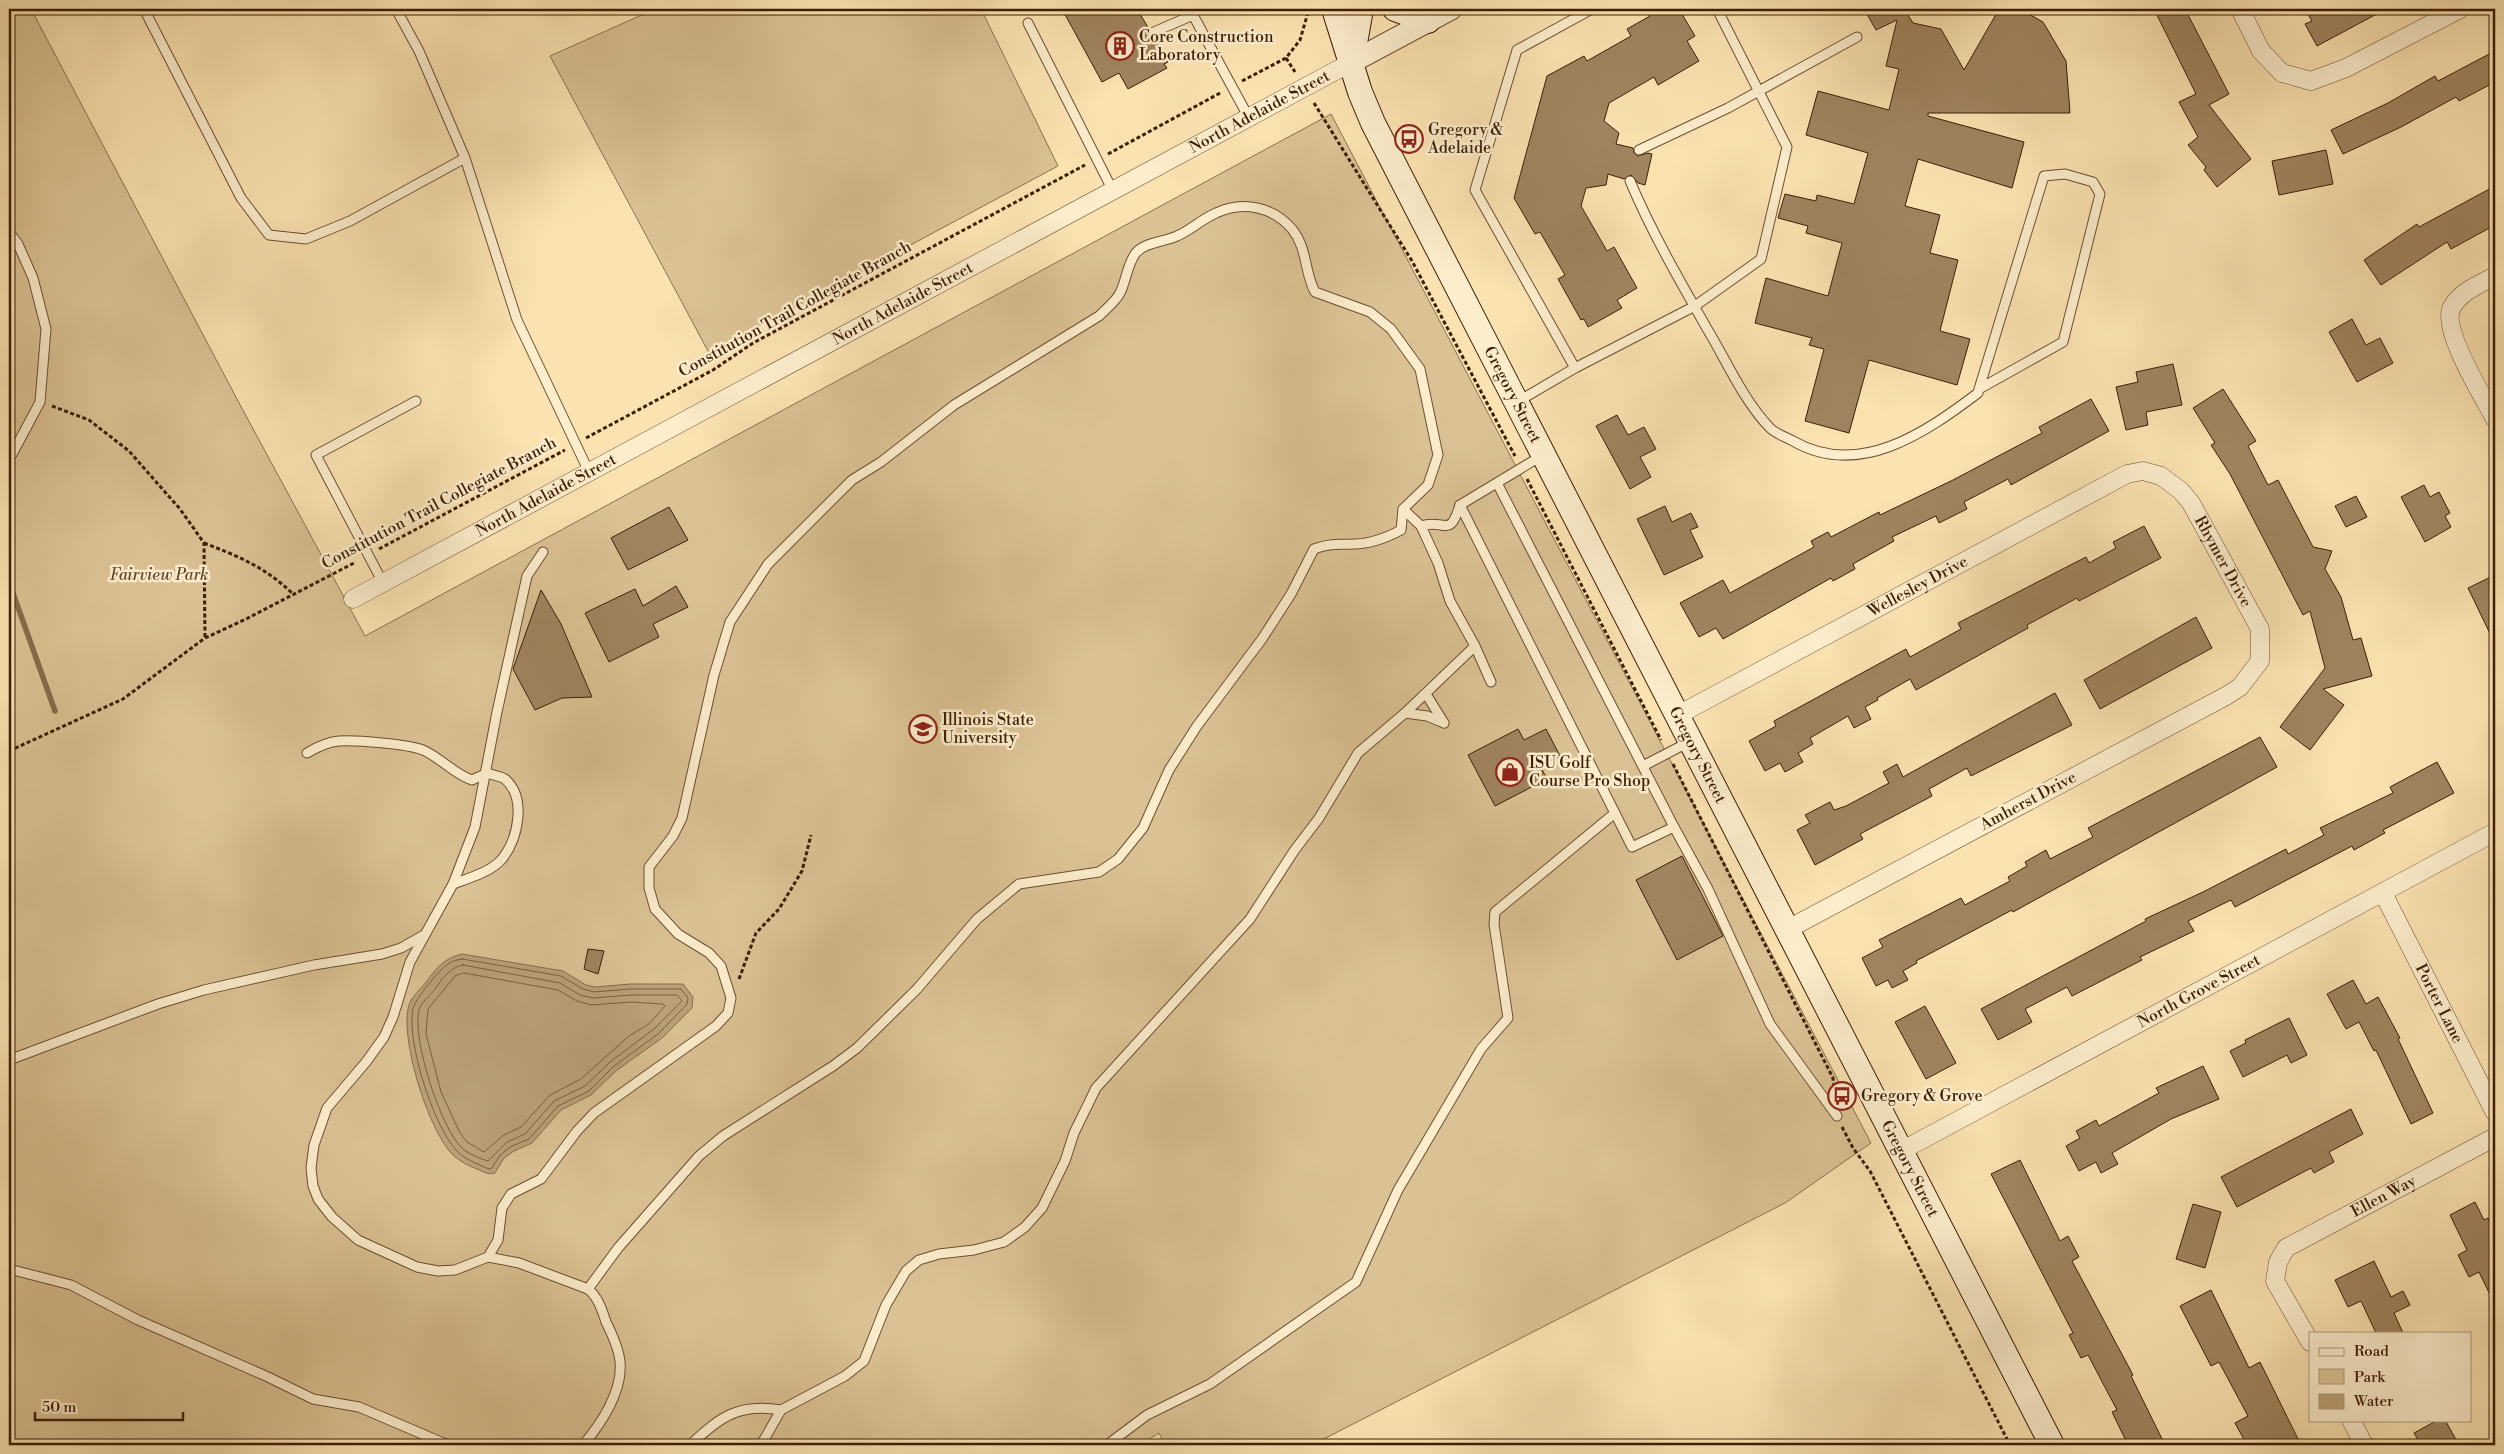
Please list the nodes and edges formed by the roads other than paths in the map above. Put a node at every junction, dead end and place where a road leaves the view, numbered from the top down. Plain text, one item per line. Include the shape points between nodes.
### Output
1 (144, 9) edge
2 (396, 9) edge
3 (1334, 9) edge
4 (1361, 9) edge
5 (1395, 9) edge
6 (1450, 9) edge
7 (1592, 9) edge
8 (1717, 9) edge
9 (2240, 9) edge
10 (2460, 9) edge
11 (1428, 21) junction
12 (1028, 23) dead end
13 (1154, 32) dead end
14 (1857, 37) dead end
15 (1352, 62) junction
16 (1758, 90) junction
17 (1249, 118) junction
18 (1639, 150) dead end
19 (465, 158) junction
20 (1630, 181) dead end
21 (1113, 191) junction
22 (9, 232) edge
23 (2495, 276) edge
24 (1695, 306) junction
25 (1574, 368) junction
26 (1979, 389) junction
27 (416, 401) dead end
28 (1516, 402) junction
29 (2495, 419) edge
30 (1544, 455) junction
31 (9, 460) edge
32 (589, 472) junction
33 (2161, 476) joint
34 (1497, 483) junction
35 (1460, 505) junction
36 (1403, 508) junction
37 (1421, 526) junction
38 (543, 552) dead end
39 (383, 583) junction
40 (353, 599) dead end
41 (1475, 646) junction
42 (2260, 661) joint
43 (1491, 682) dead end
44 (1426, 694) junction
45 (1406, 713) junction
46 (1678, 715) junction
47 (1691, 741) junction
48 (307, 753) dead end
49 (1642, 766) junction
50 (487, 773) junction
51 (1615, 813) junction
52 (1674, 827) junction
53 (2495, 832) edge
54 (454, 884) junction
55 (2383, 892) junction
56 (1788, 930) junction
57 (424, 935) junction
58 (9, 1060) edge
59 (2495, 1113) edge
60 (1837, 1116) dead end
61 (2495, 1137) edge
62 (1901, 1151) junction
63 (488, 1257) junction
64 (9, 1269) edge
65 (588, 1289) junction
66 (2309, 1340) edge
67 (781, 1410) junction
68 (2352, 1422) edge
69 (448, 1445) edge
70 (583, 1445) edge
71 (690, 1445) edge
72 (761, 1445) edge
73 (1107, 1445) edge
74 (2052, 1445) edge
75 (2364, 1445) edge

1 - 19 lane via 241,198 269,235 306,239 350,221
2 - 19 lane via 419,51
3 - 15 main road, Gregory Street
4 - 15 main road, Gregory Street
5 - 11 main road
6 - 11 street, North Adelaide Street
7 - 25 lane via 1517,50 1475,190
8 - 16 lane
9 - 10 street via 2261,51 2282,73 2311,80 2346,68
11 - 15 street, North Adelaide Street
12 - 21 lane
13 - 17 lane via 1193,15
14 - 16 lane
15 - 17 street, North Adelaide Street
15 - 28 main road, Gregory Street via 1373,123
16 - 18 lane via 1728,108
16 - 24 lane via 1787,147 1761,259
17 - 21 street, North Adelaide Street
19 - 32 lane via 517,320
20 - 24 lane
21 - 32 street, North Adelaide Street
22 - 31 lane via 34,278 46,329 40,402
23 - 29 street via 2463,293 2452,307 2449,318 2457,345
24 - 25 lane
24 - 26 lane via 1743,390 1771,429 1810,451 1852,456 1890,448 1944,418
25 - 28 lane
26 - 26 lane via 2044,176 2065,174 2093,182 2100,194 2063,342
27 - 39 lane via 316,455
28 - 30 main road, Gregory Street
30 - 34 lane
30 - 46 main road, Gregory Street
32 - 39 street, North Adelaide Street
33 - 42 street, Rhymer Drive via 2174,484 2191,503 2260,629
33 - 46 street, Wellesley Drive via 2143,471 2127,474
34 - 35 lane
34 - 49 lane
35 - 37 lane via 1455,521 1448,526
35 - 51 lane
36 - 37 lane
36 - 63 lane via 1428,485 1438,455 1420,369 1390,329 1370,312 1316,292 1310,283 1306,254 1292,230 1280,218 1265,210 1235,206 1216,212 1178,236 1143,247 1130,264 1119,295 1099,316 954,405 881,462 852,480 768,564 730,622 714,674 682,818 673,836 649,867 649,888 655,909 678,934 709,953 721,966 731,998 728,1012 716,1026 594,1113 542,1179 510,1194 502,1208 498,1240
36 - 65 lane via 1401,530 1385,539 1356,544 1330,543 1314,549 1291,594 1197,726 1165,778 1143,828 1118,859 1099,872 1019,884 977,919 917,989 857,1048 723,1136 699,1156 618,1248
37 - 41 lane via 1438,563 1450,602
38 - 50 lane via 527,576
39 - 40 street, North Adelaide Street
41 - 43 lane
41 - 44 lane
42 - 56 street, Amherst Drive via 2240,686 2226,696
44 - 45 lane
44 - 45 lane via 1444,723
45 - 67 lane via 1358,753 1319,818 1250,919 1096,1088 1074,1133 1066,1161 1042,1208 1025,1227 1004,1242 919,1260 906,1271 886,1305 864,1361 845,1376
46 - 47 main road, Gregory Street
47 - 49 lane
47 - 56 main road, Gregory Street
48 - 50 lane via 319,745 338,741 395,745 422,750 472,780
49 - 52 lane
50 - 54 lane via 475,827
50 - 54 lane via 504,779 516,794 519,810 514,835 502,859 482,873
51 - 52 lane via 1632,847
51 - 73 lane via 1495,912 1508,1018 1481,1049 1398,1190 1356,1282 1210,1384 1147,1415
52 - 60 lane via 1708,889 1770,1024
53 - 55 street, North Grove Street
54 - 57 lane
55 - 59 street, Porter Lane
55 - 62 street, North Grove Street
56 - 62 main road, Gregory Street
57 - 58 lane via 382,954 314,965 204,990
57 - 63 lane via 405,975 384,1037 327,1108 314,1145 313,1186 318,1200 332,1217 358,1240 417,1267 455,1270
61 - 66 street, Ellen Way via 2286,1248 2278,1262 2275,1281
62 - 74 main road, Gregory Street
63 - 65 lane via 520,1263
64 - 69 lane via 71,1285 138,1320 313,1399 359,1407
65 - 70 lane via 600,1307 620,1363 610,1403
67 - 71 lane via 741,1409 715,1422
67 - 72 lane
68 - 75 street

